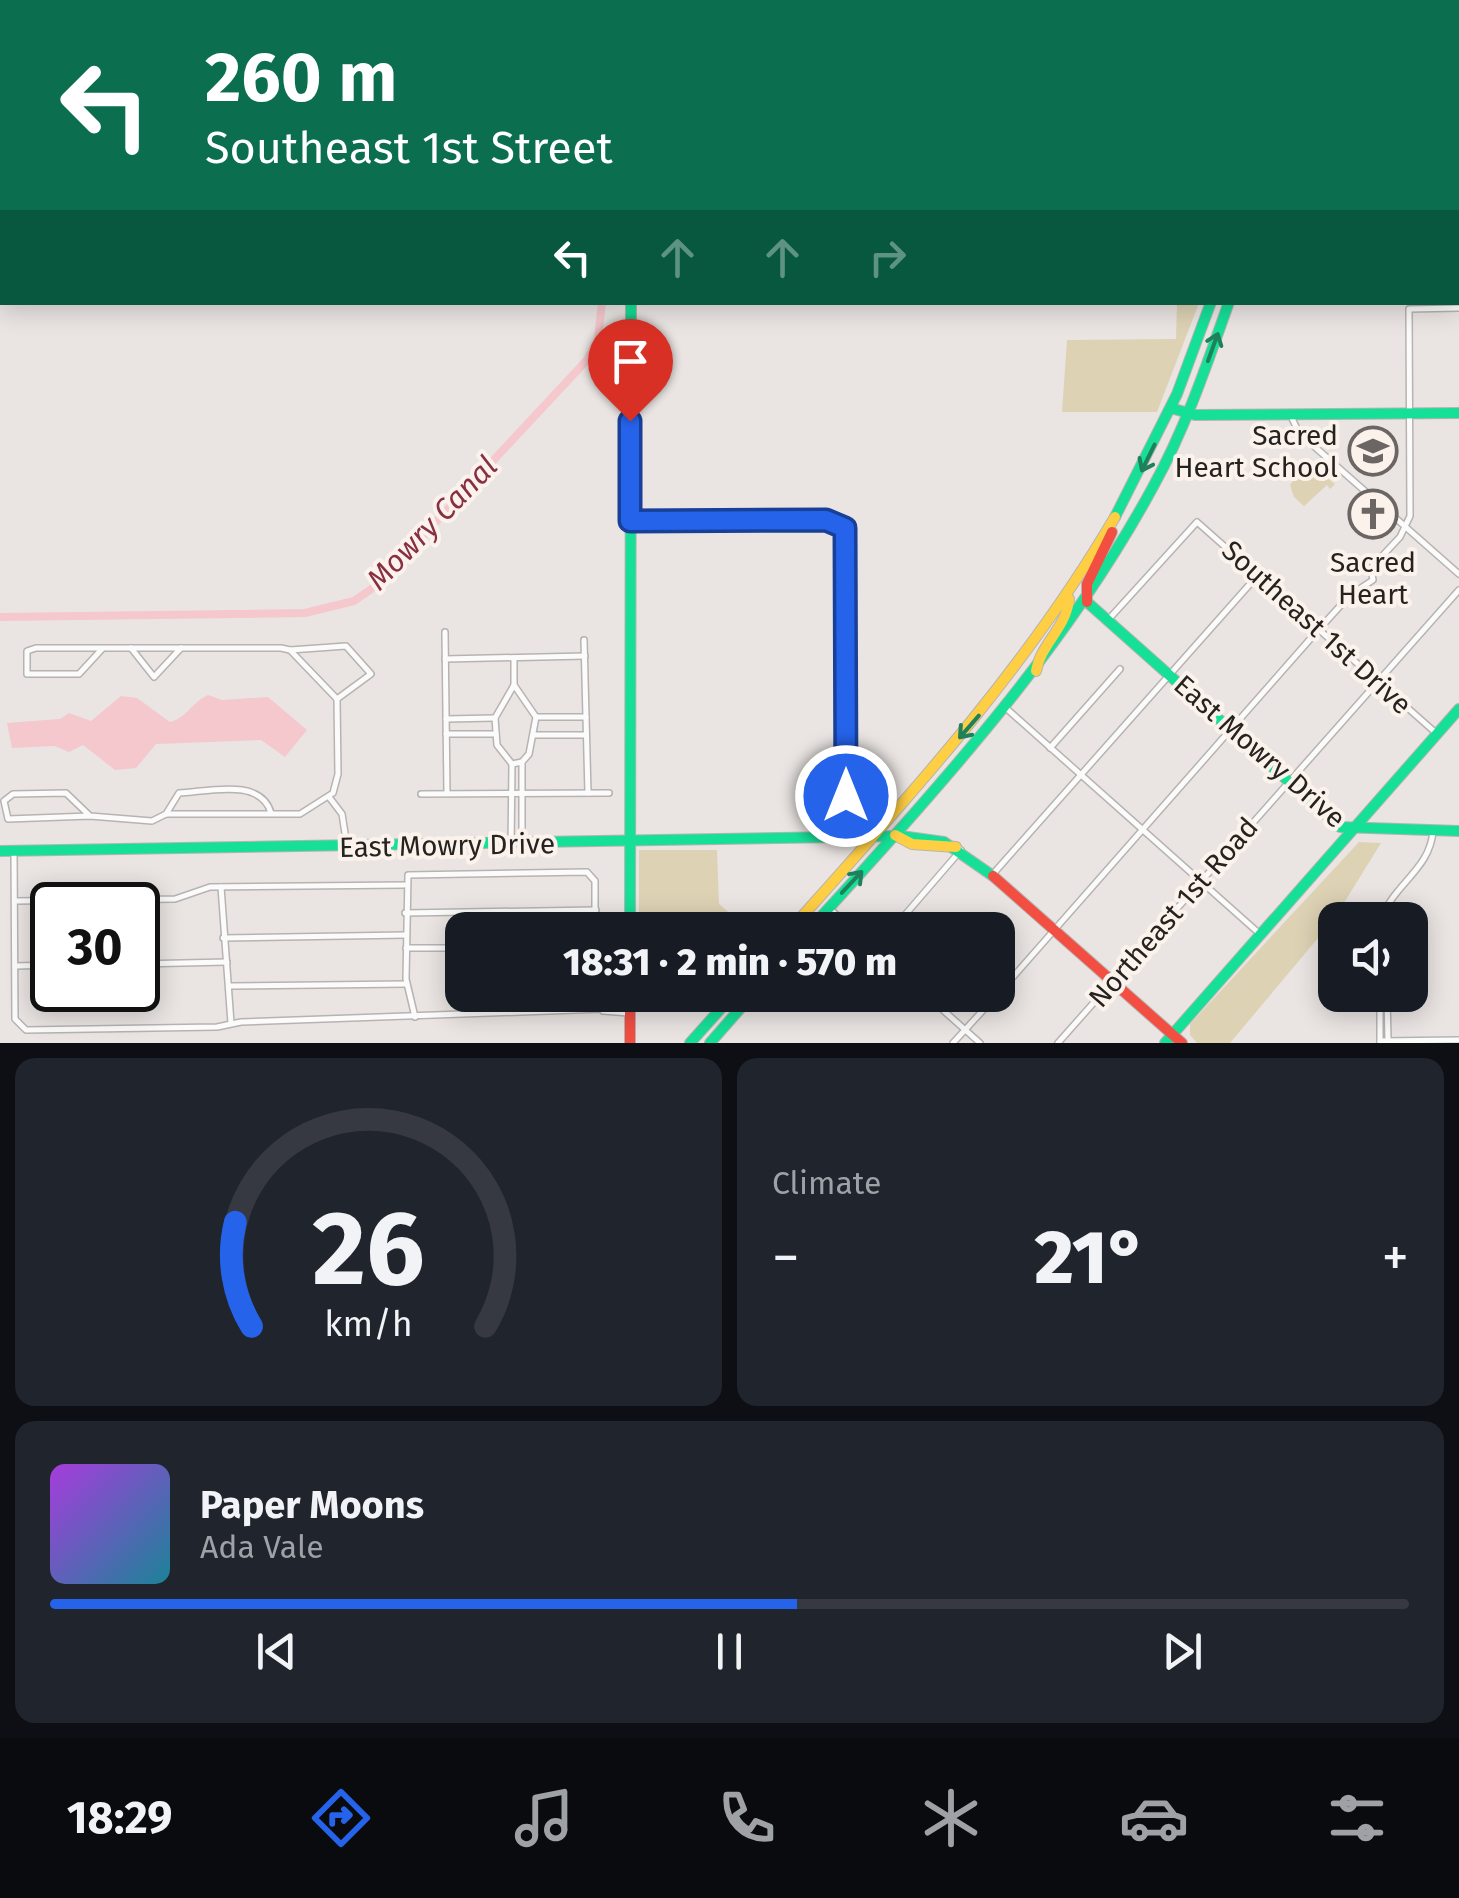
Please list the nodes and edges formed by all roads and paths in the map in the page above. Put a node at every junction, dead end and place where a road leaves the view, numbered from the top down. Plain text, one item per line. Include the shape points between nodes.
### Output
1 (631, 305) edge
2 (1210, 305) edge
3 (1227, 305) edge
4 (1459, 308) edge
5 (1171, 408) junction
6 (1408, 413) junction
7 (1459, 413) edge
8 (1188, 414) junction
9 (1290, 414) junction
10 (630, 521) junction
11 (1113, 526) junction
12 (1406, 529) junction
13 (1258, 574) junction
14 (1459, 574) edge
15 (1459, 590) edge
16 (1069, 598) junction
17 (1087, 602) junction
18 (1108, 620) junction
19 (1319, 630) junction
20 (445, 632) dead end
21 (584, 640) dead end
22 (102, 648) junction
23 (131, 648) junction
24 (181, 648) junction
25 (290, 650) junction
26 (584, 656) junction
27 (514, 658) junction
28 (445, 659) junction
29 (1120, 669) dead end
30 (1036, 672) junction
31 (1170, 674) junction
32 (1377, 681) junction
33 (514, 685) junction
34 (337, 699) junction
35 (1459, 708) edge
36 (1006, 710) junction
37 (536, 717) junction
38 (586, 717) junction
39 (494, 718) junction
40 (446, 719) junction
41 (1230, 729) junction
42 (1436, 733) junction
43 (446, 734) junction
44 (496, 734) junction
45 (534, 735) junction
46 (586, 735) junction
47 (1050, 748) junction
48 (522, 762) junction
49 (512, 764) junction
50 (1081, 775) junction
51 (1289, 782) junction
52 (447, 793) junction
53 (511, 793) junction
54 (521, 793) junction
55 (588, 793) junction
56 (609, 793) dead end
57 (421, 794) dead end
58 (329, 797) junction
59 (271, 813) junction
60 (166, 814) junction
61 (90, 816) junction
62 (846, 826) junction
63 (1142, 830) junction
64 (1353, 831) junction
65 (1433, 831) junction
66 (1459, 831) edge
67 (894, 835) junction
68 (872, 838) junction
69 (853, 839) junction
70 (838, 840) junction
71 (630, 843) junction
72 (517, 844) junction
73 (348, 846) junction
74 (0, 851) edge
75 (14, 851) junction
76 (957, 852) junction
77 (993, 874) junction
78 (1200, 881) junction
79 (404, 884) junction
80 (221, 887) junction
81 (14, 902) junction
82 (1390, 902) edge
83 (829, 908) junction
84 (596, 910) joint
85 (630, 912) edge
86 (806, 912) edge
87 (825, 912) edge
88 (834, 912) edge
89 (907, 912) edge
90 (405, 914) junction
91 (1055, 929) junction
92 (406, 934) junction
93 (1261, 935) junction
94 (223, 938) junction
95 (406, 948) junction
96 (445, 948) edge
97 (227, 962) junction
98 (160, 964) edge
99 (15, 966) junction
100 (30, 966) edge
101 (1015, 974) edge
102 (1112, 981) junction
103 (406, 984) junction
104 (231, 986) junction
105 (566, 1012) edge
106 (630, 1012) edge
107 (717, 1012) edge
108 (737, 1012) edge
109 (945, 1012) edge
110 (982, 1012) edge
111 (1384, 1012) edge
112 (416, 1016) junction
113 (231, 1024) junction
114 (966, 1030) junction
115 (1173, 1040) edge
116 (1459, 1040) edge
117 (1384, 1042) edge
118 (630, 1043) edge
119 (690, 1043) edge
120 (710, 1043) edge
121 (954, 1043) edge
122 (980, 1043) edge
123 (1058, 1043) edge

1 - 10 main road
2 - 5 main road
8 -> 3 main road
4 - 6 street via 1409,310
5 - 8 main road
5 -> 11 main road
6 - 7 main road
6 - 9 main road
6 - 12 street
8 - 9 main road
8 - 17 main road
9 - 12 street via 1299,433
10 - 62 street via 840,522 847,536
10 - 71 main road
11 - 16 main road
11 - 17 main road via 1112,542 1085,588
12 - 14 street
12 - 19 street via 1371,568 1373,580
13 - 18 street, Southeast 1st Drive via 1197,522
13 - 19 street, Southeast 1st Drive
13 - 31 street
15 - 32 street, Northeast 1st Road
16 - 30 main road via 1070,609 1037,655
16 -> 68 main road via 994,699
17 - 18 main road, East Mowry Drive
17 - 30 main road
18 - 31 main road, East Mowry Drive
19 - 32 street, Southeast 1st Drive
19 - 41 street
20 - 28 street
21 - 26 street
22 - 22 street via 26,652 27,674 80,674
22 - 23 street
23 - 24 street
23 - 24 street via 154,676
24 - 25 street
25 - 34 street
25 - 34 street via 346,646 371,674
26 - 27 street
26 - 38 street
27 - 28 street
27 - 33 street
28 - 40 street
29 - 47 street
30 - 36 main road
31 - 41 main road, East Mowry Drive
31 - 50 street
32 - 42 street, Southeast 1st Drive
32 - 51 street, Northeast 1st Road
33 - 37 street
33 - 39 street
34 - 58 street via 338,774
35 - 42 main road
36 - 47 street
36 - 67 main road
37 - 38 street
37 - 45 street
38 - 46 street
39 - 40 street
39 - 44 street
40 - 43 street
41 - 51 main road, East Mowry Drive
41 - 63 street
42 - 64 main road
43 - 44 street
43 - 52 street
44 - 49 street
45 - 46 street
45 - 48 street
46 - 55 street
47 - 50 street
48 - 49 street
48 - 54 street
49 - 53 street
50 - 63 street
50 - 77 street
51 - 64 main road, East Mowry Drive
51 - 78 street, Northeast 1st Road
52 - 53 street
52 - 57 street
53 - 54 street
53 - 72 street
54 - 55 street
54 - 72 street
55 - 56 street
58 - 59 street via 308,812
58 - 73 street via 342,814
59 - 60 street
59 - 60 street via 246,789 179,794
60 - 61 street via 152,821
61 - 61 street via 8,819 4,801 13,794 66,794
62 - 69 street
62 - 70 street
63 - 78 street
63 - 91 street
64 - 65 main road, East Mowry Drive
64 - 93 main road
65 - 66 main road, East Mowry Drive
65 - 82 street via 1430,853
67 - 68 main road, East Mowry Drive
67 - 76 main road
83 -> 67 main road
68 - 69 main road, East Mowry Drive
68 - 86 main road
69 - 70 main road, East Mowry Drive
70 - 71 main road, East Mowry Drive
71 - 72 main road, East Mowry Drive
71 - 85 main road
72 - 73 main road, East Mowry Drive
73 - 75 main road, East Mowry Drive
74 - 75 main road, East Mowry Drive
75 - 81 street
76 - 77 main road
76 - 89 street
77 - 91 main road
78 - 93 street
78 - 102 street, Northeast 1st Road
79 - 80 street
79 - 84 street via 412,874 587,872 595,881
79 - 90 street
80 - 81 street via 176,899
80 - 94 street
81 - 99 street
83 - 87 main road
83 - 88 street
84 - 90 street
90 - 92 street
91 - 101 street
91 - 102 main road
92 - 94 street
92 - 95 street
93 - 115 main road
94 - 97 street
95 - 96 street
95 - 103 street
97 - 98 street
97 - 104 street
99 - 100 street
99 - 113 street via 16,1021 24,1030
102 - 115 main road
102 - 123 street, Northeast 1st Road
103 - 104 street
103 - 112 street
104 - 113 street
105 - 112 street
106 - 118 main road
107 - 119 main road
108 - 120 main road
109 - 114 street
110 - 114 street
111 - 117 street
112 - 113 street
114 - 121 street
114 - 122 street
116 - 117 street

